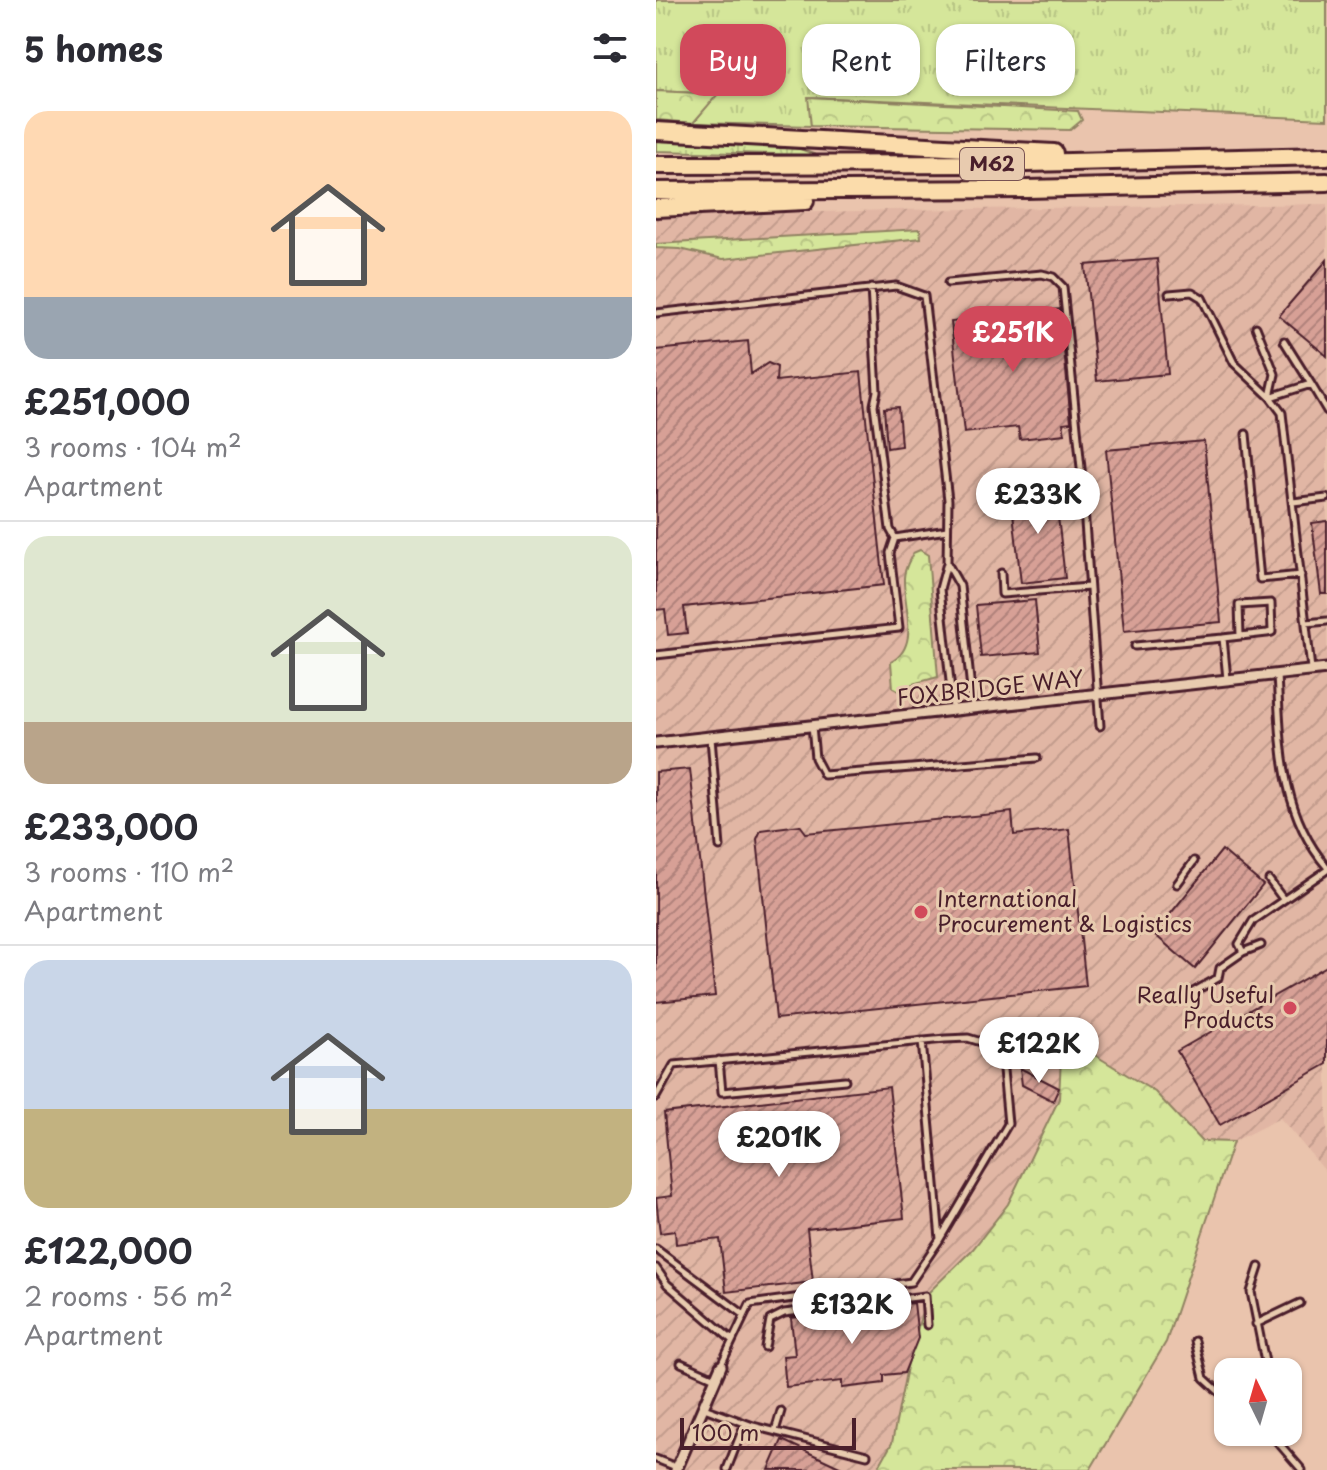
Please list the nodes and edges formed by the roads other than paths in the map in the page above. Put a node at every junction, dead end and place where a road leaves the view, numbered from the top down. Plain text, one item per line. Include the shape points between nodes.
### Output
1 (656, 131) edge
2 (1327, 156) edge
3 (1204, 159) junction
4 (656, 165) edge
5 (1327, 182) edge
6 (1027, 189) junction
7 (656, 191) edge
8 (656, 208) edge
9 (948, 283) dead end
10 (871, 288) junction
11 (1169, 294) dead end
12 (656, 313) edge
13 (1256, 327) dead end
14 (1284, 341) dead end
15 (1311, 384) junction
16 (1270, 397) junction
17 (1327, 411) edge
18 (1246, 434) dead end
19 (1327, 498) edge
20 (1293, 502) junction
21 (947, 530) junction
22 (895, 538) junction
23 (947, 563) junction
24 (1001, 573) dead end
25 (1301, 575) junction
26 (1089, 587) junction
27 (1327, 621) edge
28 (1306, 623) junction
29 (1240, 636) junction
30 (1223, 638) junction
31 (1135, 646) dead end
32 (656, 655) edge
33 (1327, 669) edge
34 (1311, 670) junction
35 (1276, 674) junction
36 (1227, 680) junction
37 (1099, 694) junction
38 (973, 708) junction
39 (953, 710) junction
40 (812, 726) junction
41 (1100, 726) dead end
42 (711, 737) junction
43 (656, 743) edge
44 (1037, 758) dead end
45 (720, 847) dead end
46 (1194, 861) dead end
47 (1327, 869) edge
48 (1269, 880) dead end
49 (1177, 884) dead end
50 (1283, 899) junction
51 (1261, 945) dead end
52 (1243, 952) junction
53 (1177, 1001) dead end
54 (922, 1041) junction
55 (719, 1060) junction
56 (845, 1080) dead end
57 (656, 1097) edge
58 (940, 1239) junction
59 (656, 1249) edge
60 (1259, 1267) dead end
61 (656, 1268) edge
62 (1300, 1303) dead end
63 (743, 1314) junction
64 (1256, 1324) junction
65 (927, 1325) dead end
66 (732, 1340) junction
67 (1195, 1341) dead end
68 (765, 1347) dead end
69 (1264, 1358) edge
70 (681, 1363) dead end
71 (721, 1366) joint
72 (716, 1378) junction
73 (1214, 1387) edge
74 (703, 1408) junction
75 (781, 1411) dead end
76 (745, 1423) junction
77 (775, 1431) junction
78 (1283, 1446) edge
79 (867, 1455) dead end
80 (656, 1459) edge
81 (677, 1469) edge
82 (727, 1469) edge
83 (1302, 1470) edge

1 - 3 highway, M62
2 - 3 highway, M62
3 - 4 highway, M62
5 - 6 highway, M62
6 - 7 highway, M62
6 - 8 highway, M62
9 - 26 lane via 1042,274 1063,287
10 - 12 lane
10 - 21 lane via 896,286 924,296
10 - 22 lane via 874,405
11 - 16 lane via 1192,292 1202,298 1234,363
13 - 16 lane via 1275,374
14 - 15 lane
15 - 16 lane
15 - 17 lane
16 - 20 lane via 1282,413
18 - 25 lane via 1260,579
19 - 20 lane
20 - 25 lane
21 - 22 lane
21 - 23 lane
22 - 32 lane via 890,553 899,628
23 - 38 lane via 960,586
23 - 39 lane via 940,589
24 - 26 lane via 1002,594
25 - 28 lane
26 - 37 lane
27 - 28 lane
28 - 34 lane
29 - 29 lane via 1272,632 1271,603 1239,605
29 - 30 lane
30 - 31 lane
30 - 36 lane
33 - 34 street, FOXBRIDGE WAY
34 - 35 street, FOXBRIDGE WAY
35 - 36 street, FOXBRIDGE WAY
35 - 47 lane via 1290,802 1309,845
36 - 37 street, FOXBRIDGE WAY
37 - 38 street, FOXBRIDGE WAY
37 - 41 lane
38 - 39 street, FOXBRIDGE WAY
39 - 40 street, FOXBRIDGE WAY
40 - 42 street, FOXBRIDGE WAY
40 - 44 lane via 815,758 824,775
42 - 43 street, FOXBRIDGE WAY
42 - 45 lane
46 - 49 lane
47 - 50 lane
48 - 50 lane
50 - 52 lane via 1253,921 1239,944
51 - 52 lane
52 - 53 lane via 1220,968 1218,978
54 - 55 lane
54 - 58 lane
54 - 58 lane via 968,1038 1001,1048 1008,1124
55 - 56 lane via 722,1092
55 - 57 lane via 674,1065
58 - 63 lane via 911,1282 756,1302
59 - 63 lane
60 - 64 lane via 1251,1292
61 - 66 lane via 667,1284
62 - 64 lane
63 - 66 lane
64 - 69 lane
65 - 68 lane via 925,1296 784,1313 770,1320
66 - 71 lane
67 - 73 lane via 1204,1378
70 - 72 lane
71 - 72 street
72 - 74 street
74 - 76 lane
74 - 81 street
75 - 77 lane
76 - 77 lane
76 - 82 lane
77 - 79 lane
78 - 83 lane
80 - 81 lane

